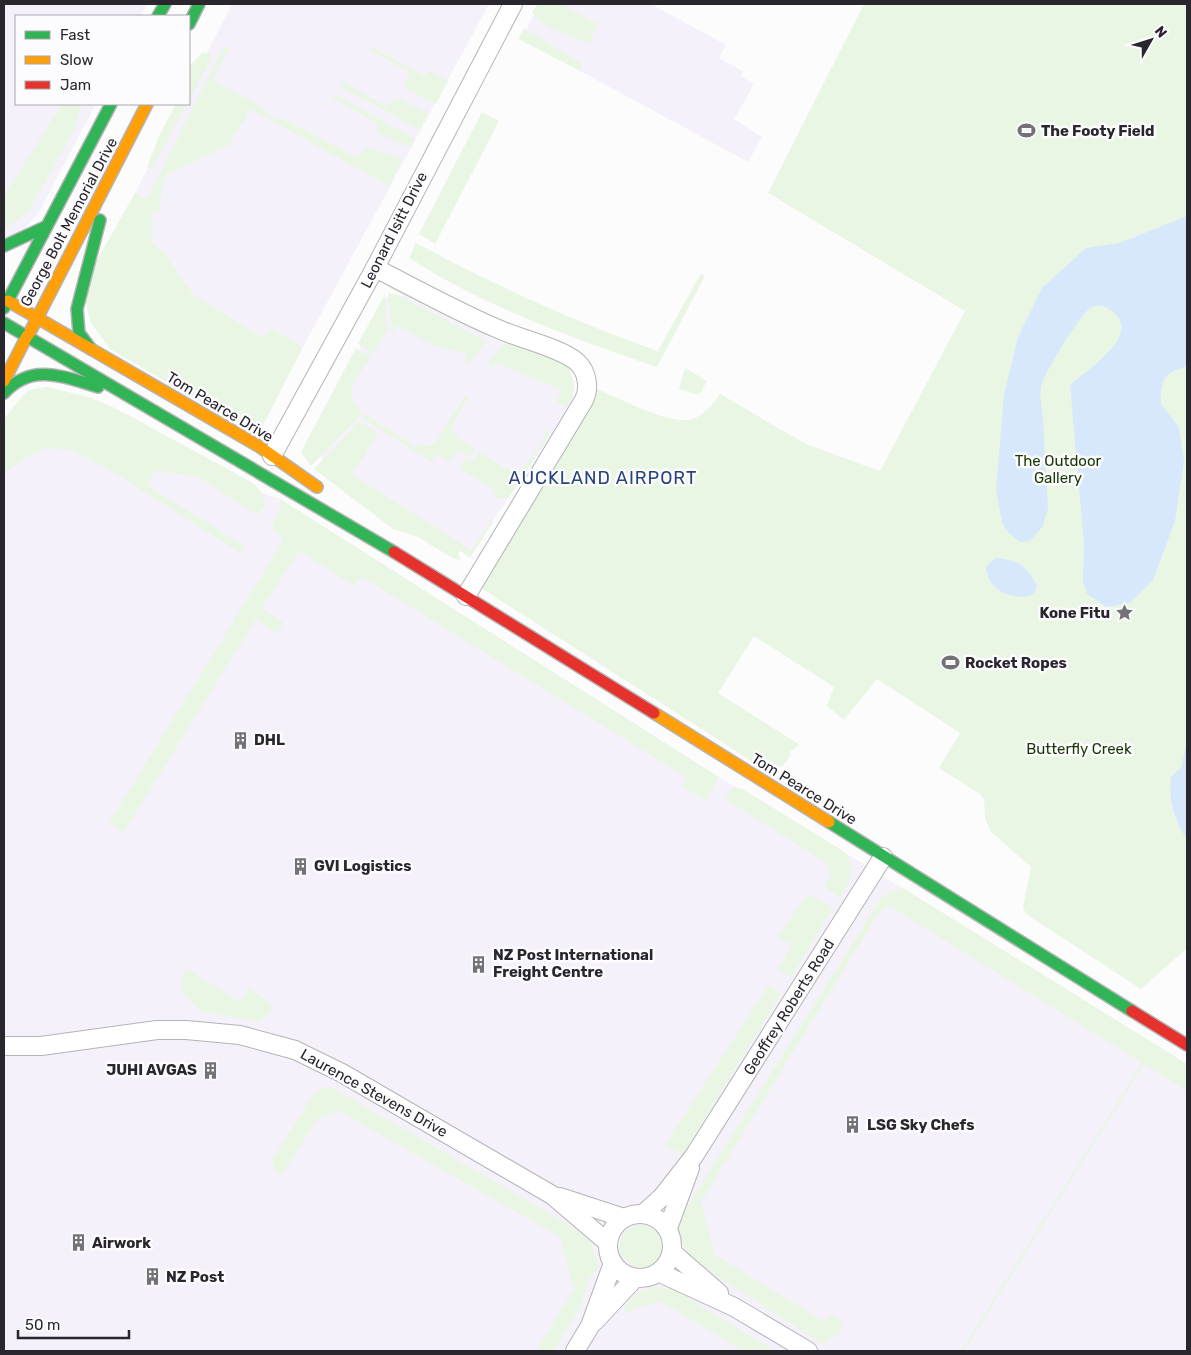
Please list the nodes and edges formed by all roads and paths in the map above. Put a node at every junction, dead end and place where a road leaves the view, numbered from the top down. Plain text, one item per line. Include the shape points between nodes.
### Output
1 (165, 4) edge
2 (199, 4) edge
3 (513, 4) edge
4 (159, 15) edge
5 (190, 22) edge
6 (110, 105) edge
7 (147, 105) edge
8 (111, 177) junction
9 (45, 228) junction
10 (4, 246) edge
11 (375, 268) junction
12 (6, 305) edge
13 (37, 317) junction
14 (4, 323) edge
15 (27, 336) junction
16 (91, 349) junction
17 (4, 381) edge
18 (4, 393) edge
19 (128, 396) junction
20 (272, 456) junction
21 (325, 494) dead end
22 (339, 505) dead end
23 (405, 558) junction
24 (466, 596) junction
25 (883, 857) junction
26 (1187, 1045) edge
27 (4, 1046) edge
28 (694, 1156) junction
29 (552, 1195) junction
30 (644, 1213) junction
31 (624, 1218) junction
32 (668, 1228) junction
33 (607, 1242) junction
34 (672, 1253) junction
35 (613, 1263) junction
36 (660, 1272) junction
37 (635, 1278) junction
38 (734, 1307) junction
39 (590, 1326) junction
40 (574, 1351) edge
41 (808, 1351) edge

1 - 4 main road
2 - 5 main road
3 - 11 street, Leonard Isitt Drive
6 - 9 main road, George Bolt Memorial Drive
7 - 8 main road, George Bolt Memorial Drive
8 - 13 main road, George Bolt Memorial Drive
8 - 16 main road via 77,309 79,333
9 - 10 main road
9 - 12 main road, George Bolt Memorial Drive
11 - 20 street, Leonard Isitt Drive
11 - 24 street via 502,330 571,357 585,374 588,388 584,400
12 - 13 main road, Tom Pearce Drive
13 - 15 main road, George Bolt Memorial Drive
13 - 16 main road, Tom Pearce Drive
14 - 15 main road, Tom Pearce Drive
15 - 17 main road, George Bolt Memorial Drive
15 - 19 main road, Tom Pearce Drive
16 - 20 main road, Tom Pearce Drive
18 - 19 main road via 20,378 38,374
19 - 23 main road, Tom Pearce Drive
20 - 21 main road, Tom Pearce Drive
22 - 23 main road, Tom Pearce Drive
23 - 24 main road, Tom Pearce Drive
24 - 25 main road, Tom Pearce Drive
25 - 26 main road, Tom Pearce Drive
25 - 28 street, Geoffrey Roberts Road
27 - 29 street, Laurence Stevens Drive via 41,1046 130,1033 186,1030 240,1035 295,1050 342,1073
28 - 30 street, Geoffrey Roberts Road via 662,1197
28 - 32 street, Geoffrey Roberts Road
29 - 31 street, Laurence Stevens Drive
29 - 33 street, Laurence Stevens Drive
30 - 31 street
30 - 32 street via 656,1217
31 - 33 street via 612,1230
32 - 34 street
33 - 35 street
34 - 36 street
34 - 38 street
35 - 37 street via 618,1270
35 - 39 street
36 - 37 street
36 - 38 street
37 - 39 street
38 - 41 street
39 - 40 street

